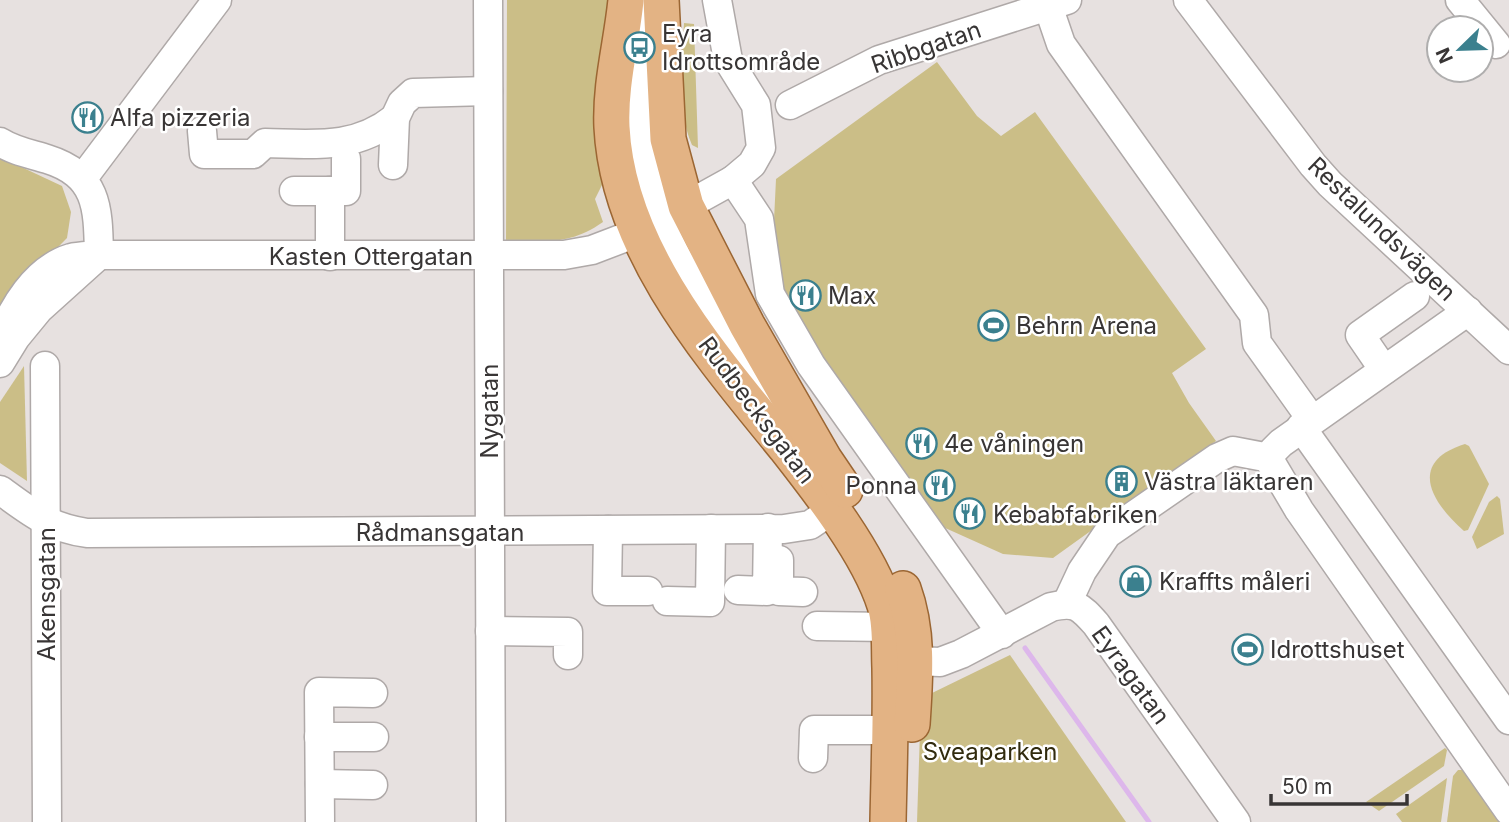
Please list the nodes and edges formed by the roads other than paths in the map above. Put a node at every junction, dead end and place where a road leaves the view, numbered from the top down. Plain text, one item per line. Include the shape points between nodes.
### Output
1 (217, 0) edge
2 (488, 0) edge
3 (626, 0) edge
4 (639, 0) edge
5 (661, 0) edge
6 (717, 0) edge
7 (1188, 0) edge
8 (1460, 0) edge
9 (1057, 3) edge
10 (1496, 44) dead end
11 (488, 92) junction
12 (790, 106) dead end
13 (395, 118) junction
14 (202, 131) dead end
15 (0, 142) edge
16 (346, 159) dead end
17 (393, 164) dead end
18 (83, 177) junction
19 (733, 180) junction
20 (294, 191) dead end
21 (330, 191) junction
22 (662, 219) junction
23 (99, 255) junction
24 (330, 256) junction
25 (488, 256) junction
26 (1415, 296) dead end
27 (1468, 311) junction
28 (0, 341) edge
29 (1509, 350) edge
30 (0, 363) edge
31 (45, 366) dead end
32 (1384, 370) junction
33 (1307, 424) junction
34 (1270, 458) junction
35 (814, 465) junction
36 (0, 490) edge
37 (832, 510) junction
38 (46, 523) junction
39 (711, 529) junction
40 (774, 529) junction
41 (608, 530) junction
42 (489, 531) junction
43 (738, 590) dead end
44 (803, 592) dead end
45 (1067, 603) junction
46 (817, 626) dead end
47 (889, 627) junction
48 (490, 631) junction
49 (1002, 634) junction
50 (568, 655) dead end
51 (915, 661) junction
52 (1500, 688) edge
53 (373, 693) dead end
54 (1509, 720) edge
55 (890, 730) junction
56 (320, 737) junction
57 (374, 737) dead end
58 (813, 758) dead end
59 (320, 784) junction
60 (373, 785) dead end
61 (1509, 811) edge
62 (47, 822) edge
63 (320, 822) edge
64 (491, 822) edge
65 (888, 822) edge
66 (908, 822) edge
67 (1236, 822) edge

1 - 18 street
2 - 11 street, Nygatan
3 - 22 main road, Rudbecksgatan via 612,127 618,169
4 - 22 street via 644,156
5 - 22 main road, Rudbecksgatan via 668,139
6 - 19 street, Kasten Ottergatan via 728,60 756,105 761,148 752,164
7 - 27 street, Restalundsvägen via 1313,165
8 - 10 street
9 - 12 street, Ribbgatan via 879,60
9 - 33 street via 1061,44 1254,315 1257,342
11 - 13 street via 413,93
11 - 25 street, Nygatan
13 - 14 street via 379,131 349,142 265,143 253,154 204,154
13 - 17 street
15 - 18 street via 58,162
16 - 21 street via 346,191
18 - 23 street via 96,212
19 - 22 street, Kasten Ottergatan
19 - 49 street via 759,219 770,294 811,365
20 - 21 street
21 - 24 street
22 - 25 street, Kasten Ottergatan via 592,250 564,256
22 - 35 street via 690,278
22 - 35 main road, Rudbecksgatan via 723,282
22 - 35 main road, Rudbecksgatan via 659,277 729,380
23 - 24 street, Kasten Ottergatan
23 - 28 street, Kasten Ottergatan via 71,258 49,269 19,301
23 - 30 street via 39,309
24 - 25 street, Kasten Ottergatan
25 - 42 street, Nygatan
26 - 32 street via 1360,335
27 - 29 street, Restalundsvägen
27 - 32 street
31 - 38 street, Akensgatan
32 - 33 street
33 - 34 street via 1280,443
33 - 52 street
34 - 45 street via 1233,451 1217,458 1107,534
34 - 61 street via 1299,510
35 - 37 main road, Rudbecksgatan
35 - 51 main road, Rudbecksgatan via 895,567 913,624
36 - 38 street
37 - 40 street, Rådmansgatan via 810,524
37 - 47 main road, Rudbecksgatan via 877,585
38 - 42 street, Rådmansgatan via 87,533
38 - 62 street, Akensgatan
39 - 40 street, Rådmansgatan
39 - 41 street, Rådmansgatan
39 - 41 street via 710,602 607,591
40 - 43 street via 767,591
40 - 44 street via 779,591
41 - 42 street, Rådmansgatan
42 - 48 street, Nygatan
45 - 49 street
45 - 67 street, Eyragatan via 1082,608 1096,624
46 - 47 street
47 - 55 main road, Rudbecksgatan
48 - 50 street via 568,632
48 - 64 street, Nygatan
49 - 51 street via 940,662
51 - 66 main road, Rudbecksgatan
52 - 54 street
53 - 56 street via 319,692
55 - 58 street via 814,718
55 - 65 main road, Rudbecksgatan
56 - 57 street
56 - 59 street
59 - 60 street
59 - 63 street

